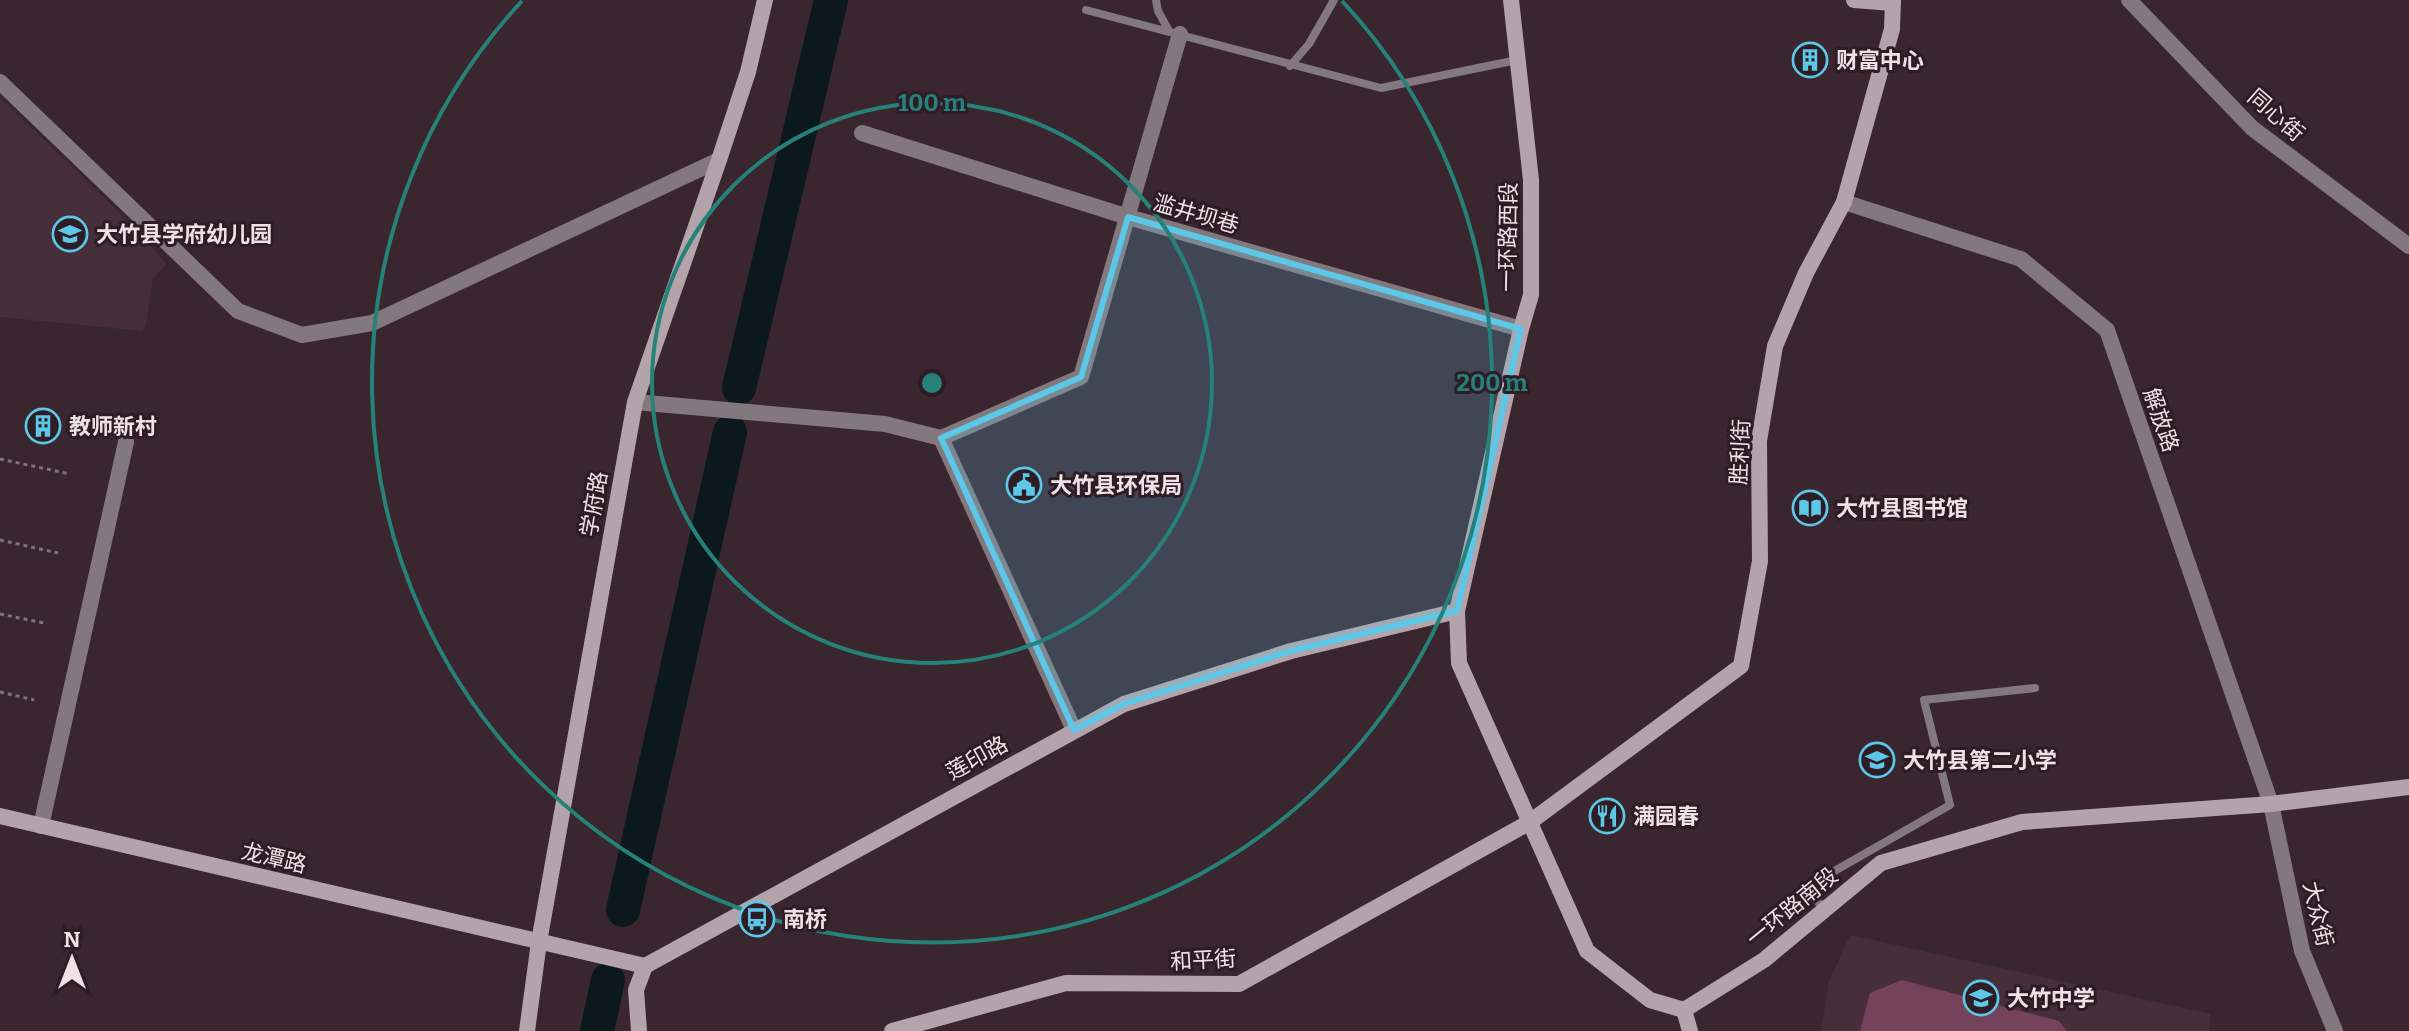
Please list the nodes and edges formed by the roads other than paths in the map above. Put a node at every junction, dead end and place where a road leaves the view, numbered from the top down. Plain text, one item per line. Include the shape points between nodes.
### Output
1 (765, 0) edge
2 (1156, 0) edge
3 (1334, 0) edge
4 (1511, 0) edge
5 (1854, 0) edge
6 (2129, 0) edge
7 (1893, 1) edge
8 (1086, 10) dead end
9 (1174, 33) junction
10 (1517, 60) junction
11 (1290, 66) junction
12 (0, 82) edge
13 (862, 133) dead end
14 (719, 160) junction
15 (1844, 202) junction
16 (1128, 217) junction
17 (2409, 246) edge
18 (1521, 329) junction
19 (635, 402) junction
20 (941, 438) junction
21 (126, 442) dead end
22 (1457, 611) junction
23 (2035, 688) dead end
24 (1074, 730) junction
25 (2409, 787) edge
26 (2271, 804) junction
27 (0, 816) edge
28 (1530, 822) junction
29 (41, 826) junction
30 (1825, 908) junction
31 (539, 942) junction
32 (645, 966) junction
33 (1684, 1010) junction
34 (527, 1031) edge
35 (639, 1031) edge
36 (892, 1031) edge
37 (1690, 1031) edge
38 (2335, 1031) edge

1 - 14 street, 学府路
2 - 9 lane
3 - 11 lane
4 - 10 street, 一环路西段
5 - 7 street
6 - 17 street, 同心街 via 2252,128
7 - 15 street, 胜利街 via 1892,29
8 - 9 lane
9 - 11 lane
9 - 16 street
10 - 11 lane via 1381,88
10 - 18 street, 一环路西段 via 1531,180 1531,295
12 - 14 street via 238,311 302,335 372,323
13 - 16 street, 滥井坝巷
14 - 19 street, 学府路
15 - 26 street, 解放路 via 2021,259 2107,330
15 - 28 street, 胜利街 via 1775,346 1759,441 1760,561 1741,666
16 - 18 street, 滥井坝巷
16 - 20 street via 1081,377
18 - 22 street, 一环路西段
19 - 20 street via 885,424
19 - 31 street, 学府路
20 - 24 street
21 - 29 street
22 - 24 street, 莲印路 via 1291,651 1124,704
22 - 28 street via 1459,663
23 - 30 lane via 1924,700 1950,805 1803,889
24 - 32 street, 莲印路
25 - 26 street, 一环路南段
26 - 30 street, 一环路南段 via 2022,822 1881,863
26 - 38 street, 大众街 via 2302,951
27 - 29 street, 龙潭路
28 - 33 street via 1587,951 1650,1000
28 - 36 street, 和平街 via 1239,984 1066,983
29 - 31 street, 龙潭路
30 - 33 street, 一环路南段 via 1764,960
31 - 32 street
31 - 34 street, 学府路
32 - 35 street via 636,990
33 - 37 street

